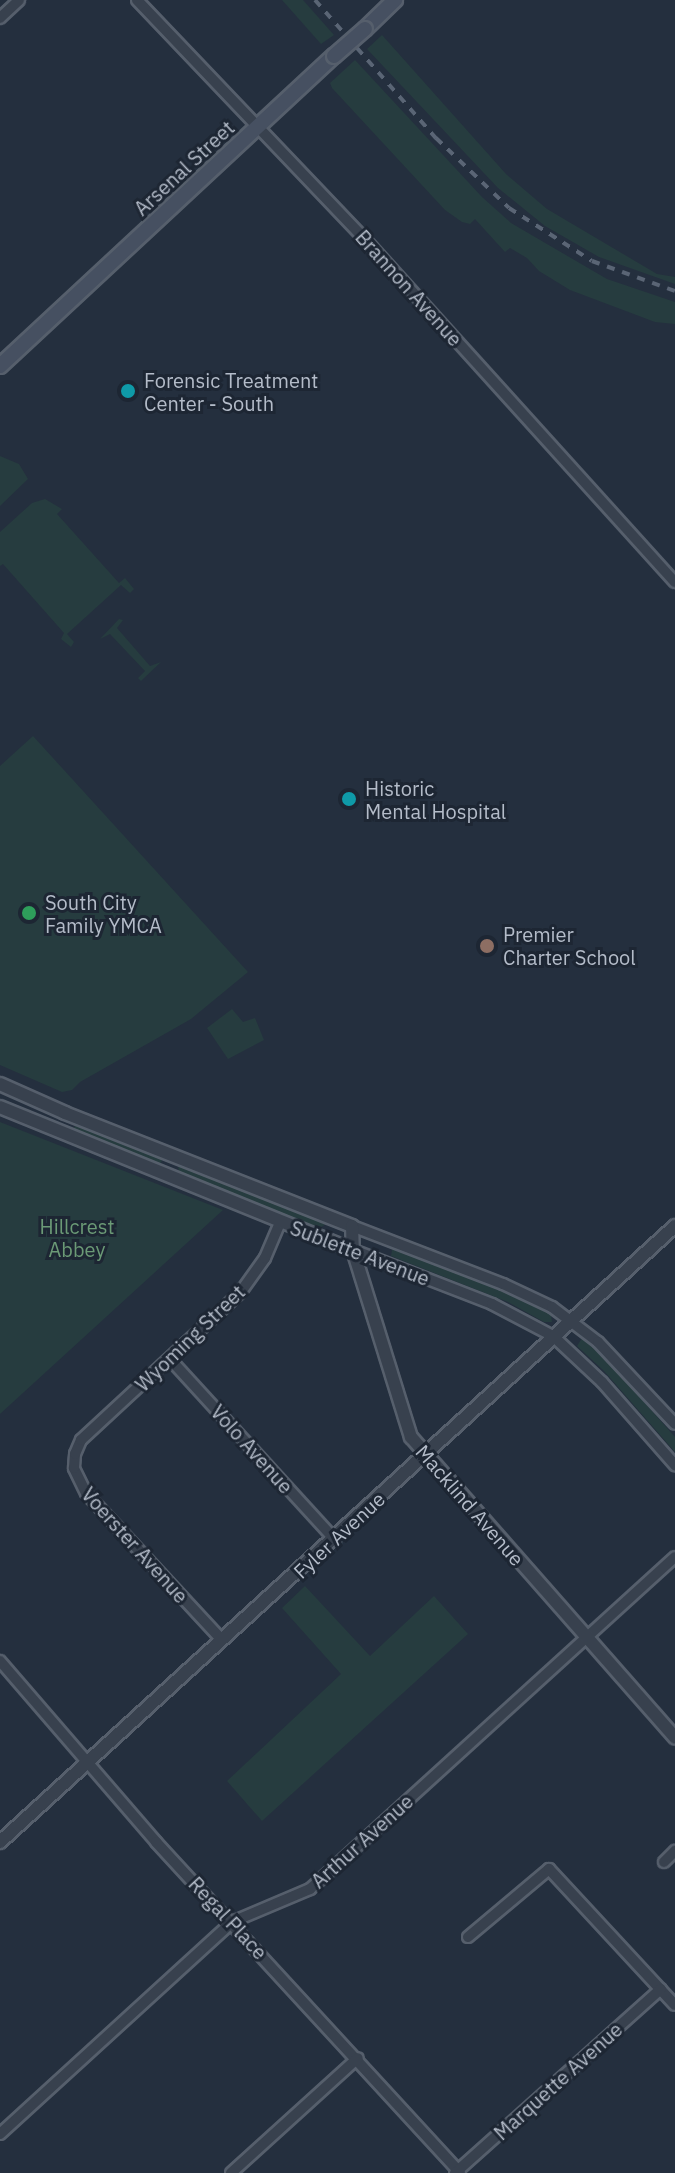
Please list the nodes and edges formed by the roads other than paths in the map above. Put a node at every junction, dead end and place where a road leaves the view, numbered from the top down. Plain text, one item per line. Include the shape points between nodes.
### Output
1 (19, 0) edge
2 (137, 0) edge
3 (395, 0) edge
4 (0, 18) edge
5 (259, 126) junction
6 (0, 366) edge
7 (675, 582) edge
8 (1, 1087) edge
9 (0, 1107) edge
10 (280, 1222) junction
11 (352, 1226) junction
12 (675, 1226) edge
13 (353, 1250) junction
14 (572, 1320) junction
15 (553, 1336) junction
16 (170, 1359) junction
17 (675, 1424) edge
18 (81, 1440) joint
19 (424, 1455) junction
20 (675, 1465) edge
21 (335, 1540) junction
22 (675, 1557) edge
23 (587, 1637) junction
24 (222, 1640) junction
25 (0, 1661) edge
26 (675, 1738) edge
27 (88, 1762) junction
28 (0, 1842) edge
29 (675, 1851) edge
30 (664, 1862) dead end
31 (232, 1922) junction
32 (468, 1937) dead end
33 (661, 1989) junction
34 (675, 2005) edge
35 (358, 2058) junction
36 (0, 2134) edge
37 (457, 2172) edge
38 (231, 2173) edge

1 - 4 street
2 - 5 street, Brannon Avenue
3 - 5 main road, Arsenal Street, bridge
5 - 6 main road, Arsenal Street
5 - 7 street, Brannon Avenue
8 - 11 street, Sublette Avenue
9 - 10 street, Sublette Avenue
10 - 13 street, Sublette Avenue
10 - 16 street, Wyoming Street via 265,1258 240,1293
11 - 13 street, Macklind Avenue
11 - 14 street, Sublette Avenue via 521,1291
12 - 14 street, Fyler Avenue
13 - 15 street, Sublette Avenue via 492,1304
13 - 19 street, Macklind Avenue via 408,1428
14 - 15 street, Fyler Avenue
14 - 17 street, Sublette Avenue
15 - 19 street, Fyler Avenue
15 - 20 street, Sublette Avenue
16 - 18 street, Wyoming Street
16 - 21 street, Volo Avenue
18 - 24 street, Voerster Avenue via 74,1468 86,1493
19 - 21 street, Fyler Avenue
19 - 23 street, Macklind Avenue
21 - 24 street, Fyler Avenue
22 - 23 street, Arthur Avenue
23 - 26 street, Macklind Avenue
23 - 31 street, Arthur Avenue via 310,1889
24 - 27 street, Fyler Avenue
25 - 27 street, Regal Place
27 - 28 street, Fyler Avenue
27 - 31 street, Regal Place
29 - 30 street
31 - 35 street, Regal Place
31 - 36 street, Arthur Avenue
32 - 33 street via 549,1869
33 - 34 street
33 - 37 street, Marquette Avenue
35 - 37 street, Regal Place
35 - 38 street

